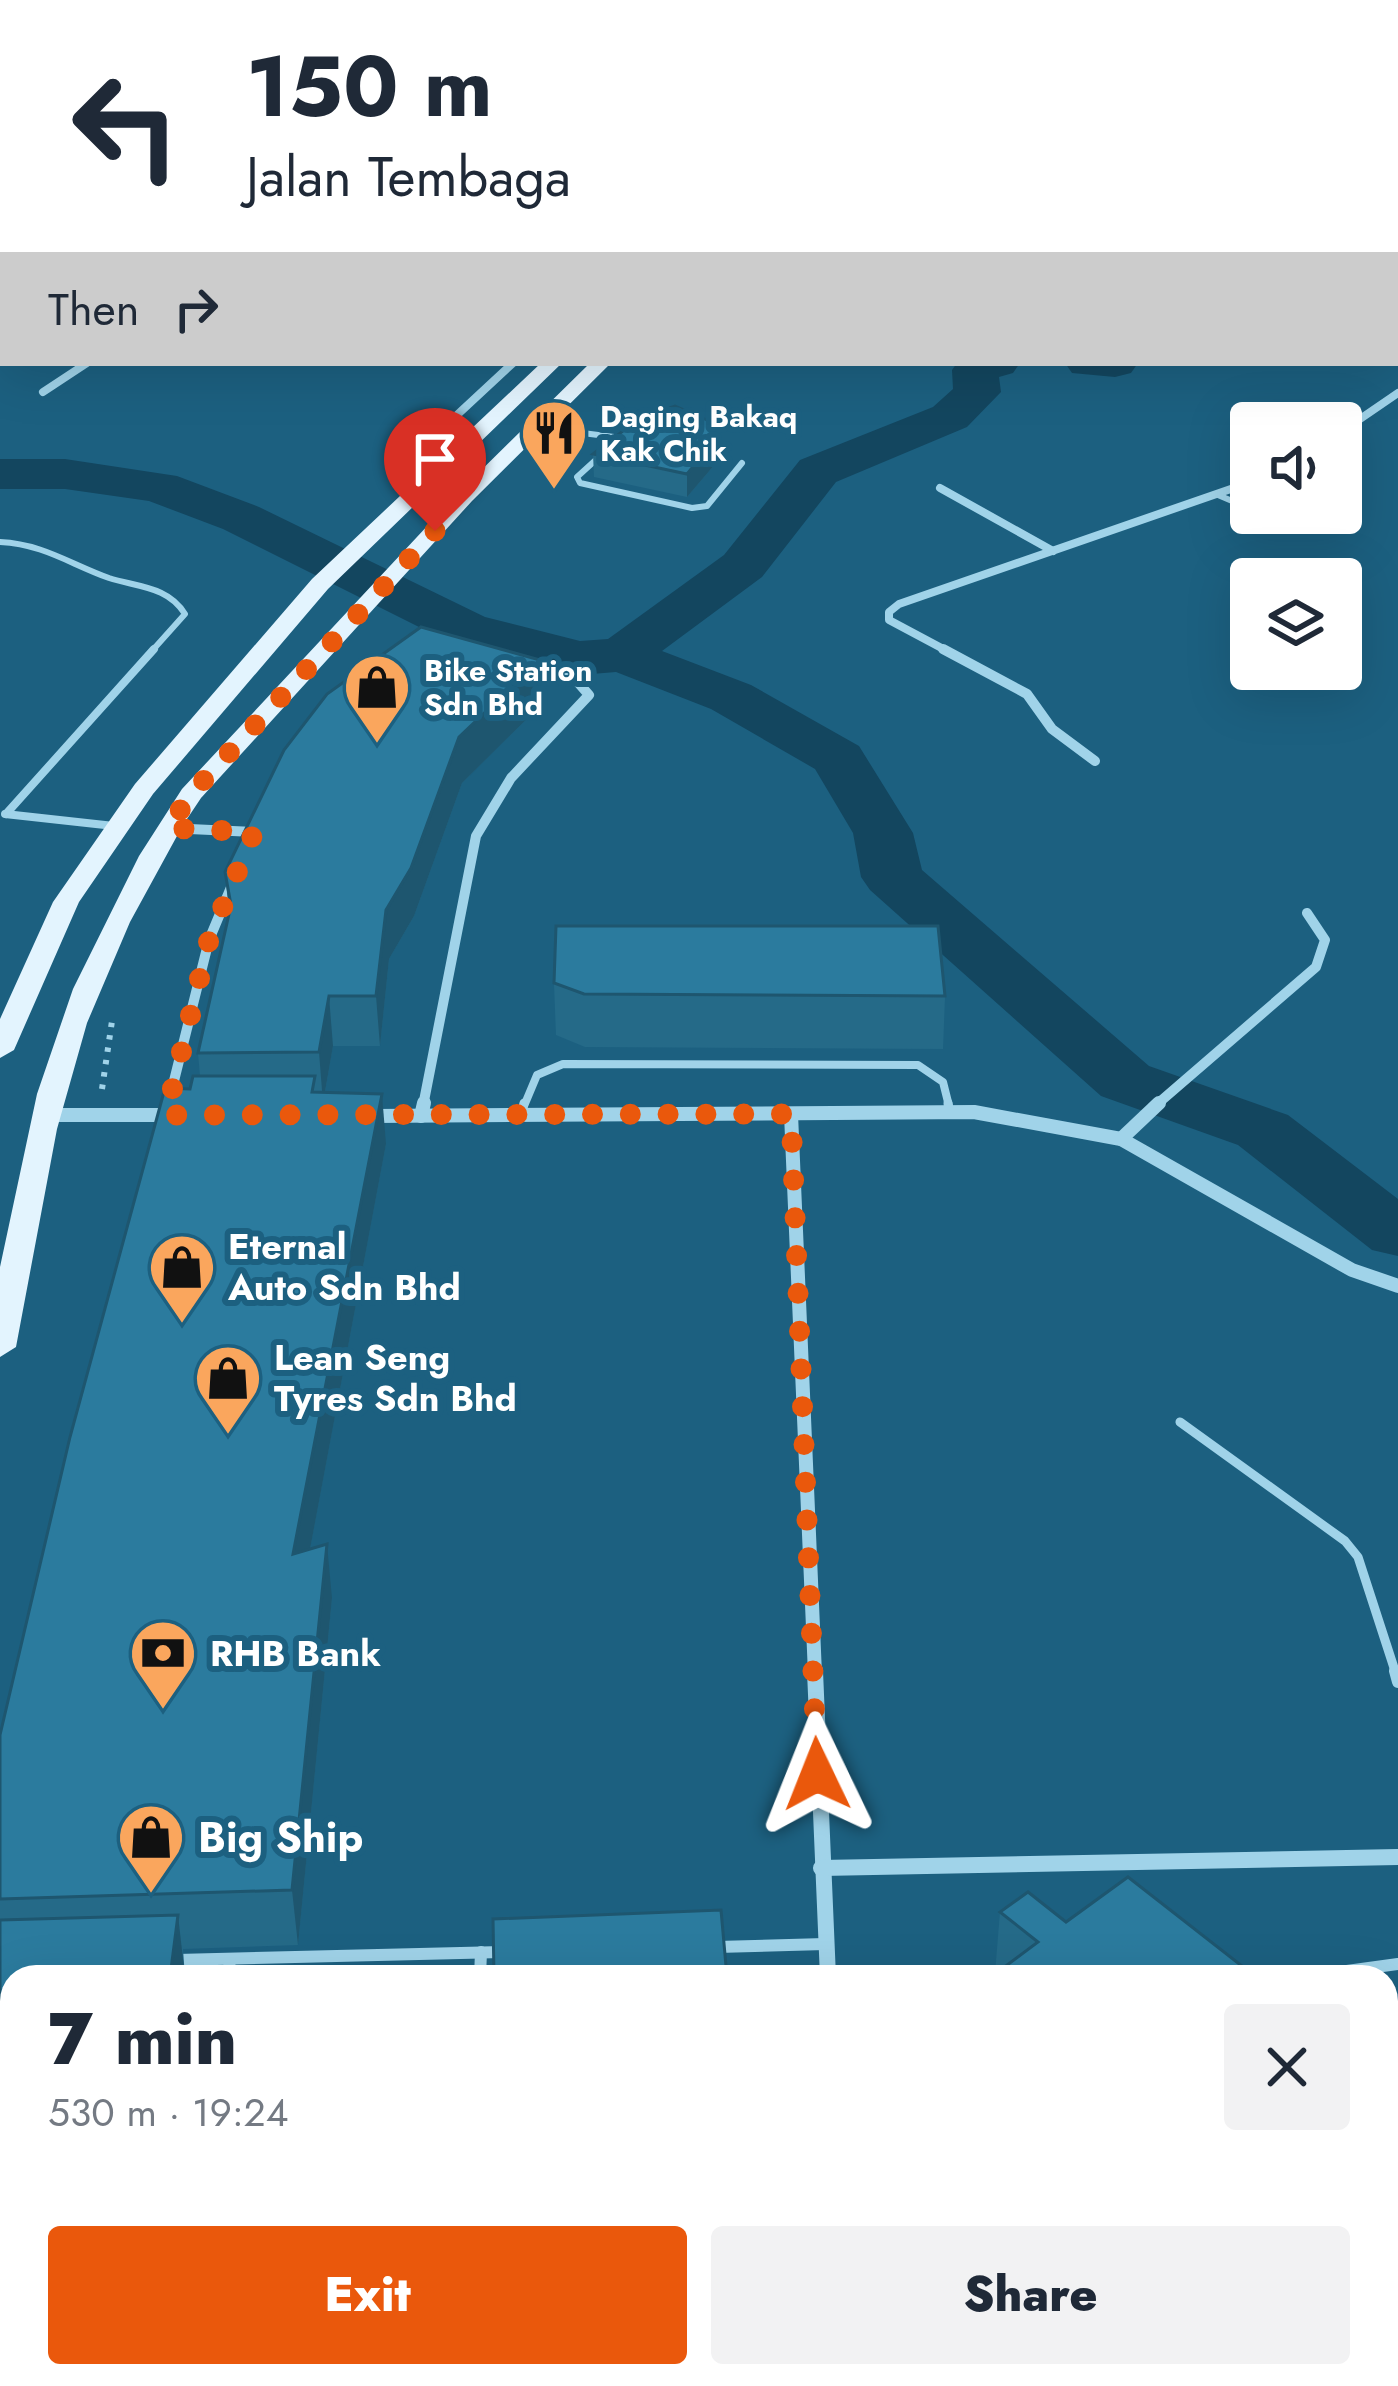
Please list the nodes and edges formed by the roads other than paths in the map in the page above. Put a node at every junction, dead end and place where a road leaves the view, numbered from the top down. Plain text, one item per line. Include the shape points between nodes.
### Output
1 (83, 366) edge
2 (510, 366) edge
3 (549, 366) edge
4 (599, 366) edge
5 (44, 392) dead end
6 (1398, 392) edge
7 (1362, 417) edge
8 (536, 428) junction
9 (636, 432) edge
10 (617, 440) junction
11 (742, 463) dead end
12 (940, 488) dead end
13 (420, 489) junction
14 (1230, 490) edge
15 (1218, 494) junction
16 (1230, 500) edge
17 (0, 542) edge
18 (1053, 550) junction
19 (513, 665) edge
20 (1095, 761) dead end
21 (3, 814) edge
22 (266, 815) edge
23 (114, 826) junction
24 (168, 828) junction
25 (254, 832) junction
26 (245, 854) edge
27 (236, 875) edge
28 (1306, 913) dead end
29 (0, 1050) edge
30 (949, 1112) junction
31 (791, 1114) junction
32 (47, 1115) junction
33 (166, 1115) junction
34 (189, 1115) edge
35 (351, 1116) edge
36 (421, 1116) junction
37 (521, 1116) junction
38 (160, 1137) edge
39 (1121, 1139) junction
40 (1398, 1286) edge
41 (0, 1347) edge
42 (1180, 1422) dead end
43 (1398, 1682) edge
44 (1398, 1857) edge
45 (821, 1868) junction
46 (825, 1944) junction
47 (711, 1947) edge
48 (527, 1951) edge
49 (481, 1952) junction
50 (230, 1959) junction
51 (161, 1960) edge
52 (229, 1965) edge
53 (480, 1965) edge
54 (827, 1965) edge

1 - 5 street
2 - 13 street via 415,454 406,472
3 - 13 main road
4 - 8 main road
6 - 7 street
8 - 10 lane
8 - 24 main road via 191,794
9 - 10 lane
10 - 11 lane via 577,481 701,508
12 - 18 street
13 - 23 main road via 320,584
14 - 15 street
15 - 16 lane
15 - 18 street
17 - 21 lane via 62,551 99,574 169,594 184,614
18 - 20 street via 898,604 889,620 1027,694 1052,729
19 - 36 street via 575,679 589,695 512,775 476,836
21 - 23 lane
22 - 25 street
23 - 29 main road via 66,902
24 - 25 street
24 - 32 main road via 123,905
25 - 26 street
27 - 33 street via 209,940
28 - 39 street via 1324,940 1316,967
30 - 31 street
30 - 37 lane via 947,1082 918,1065 563,1064 532,1077
30 - 39 street
31 - 37 street
31 - 45 street
32 - 33 street
32 - 41 main road
33 - 34 street
33 - 38 street
35 - 36 street
36 - 37 street
39 - 40 street via 1352,1270
42 - 43 lane via 1345,1541 1358,1557
44 - 45 street
45 - 46 street
46 - 47 lane
46 - 54 street
48 - 49 lane
49 - 50 lane
49 - 53 lane
50 - 51 lane
50 - 52 lane

